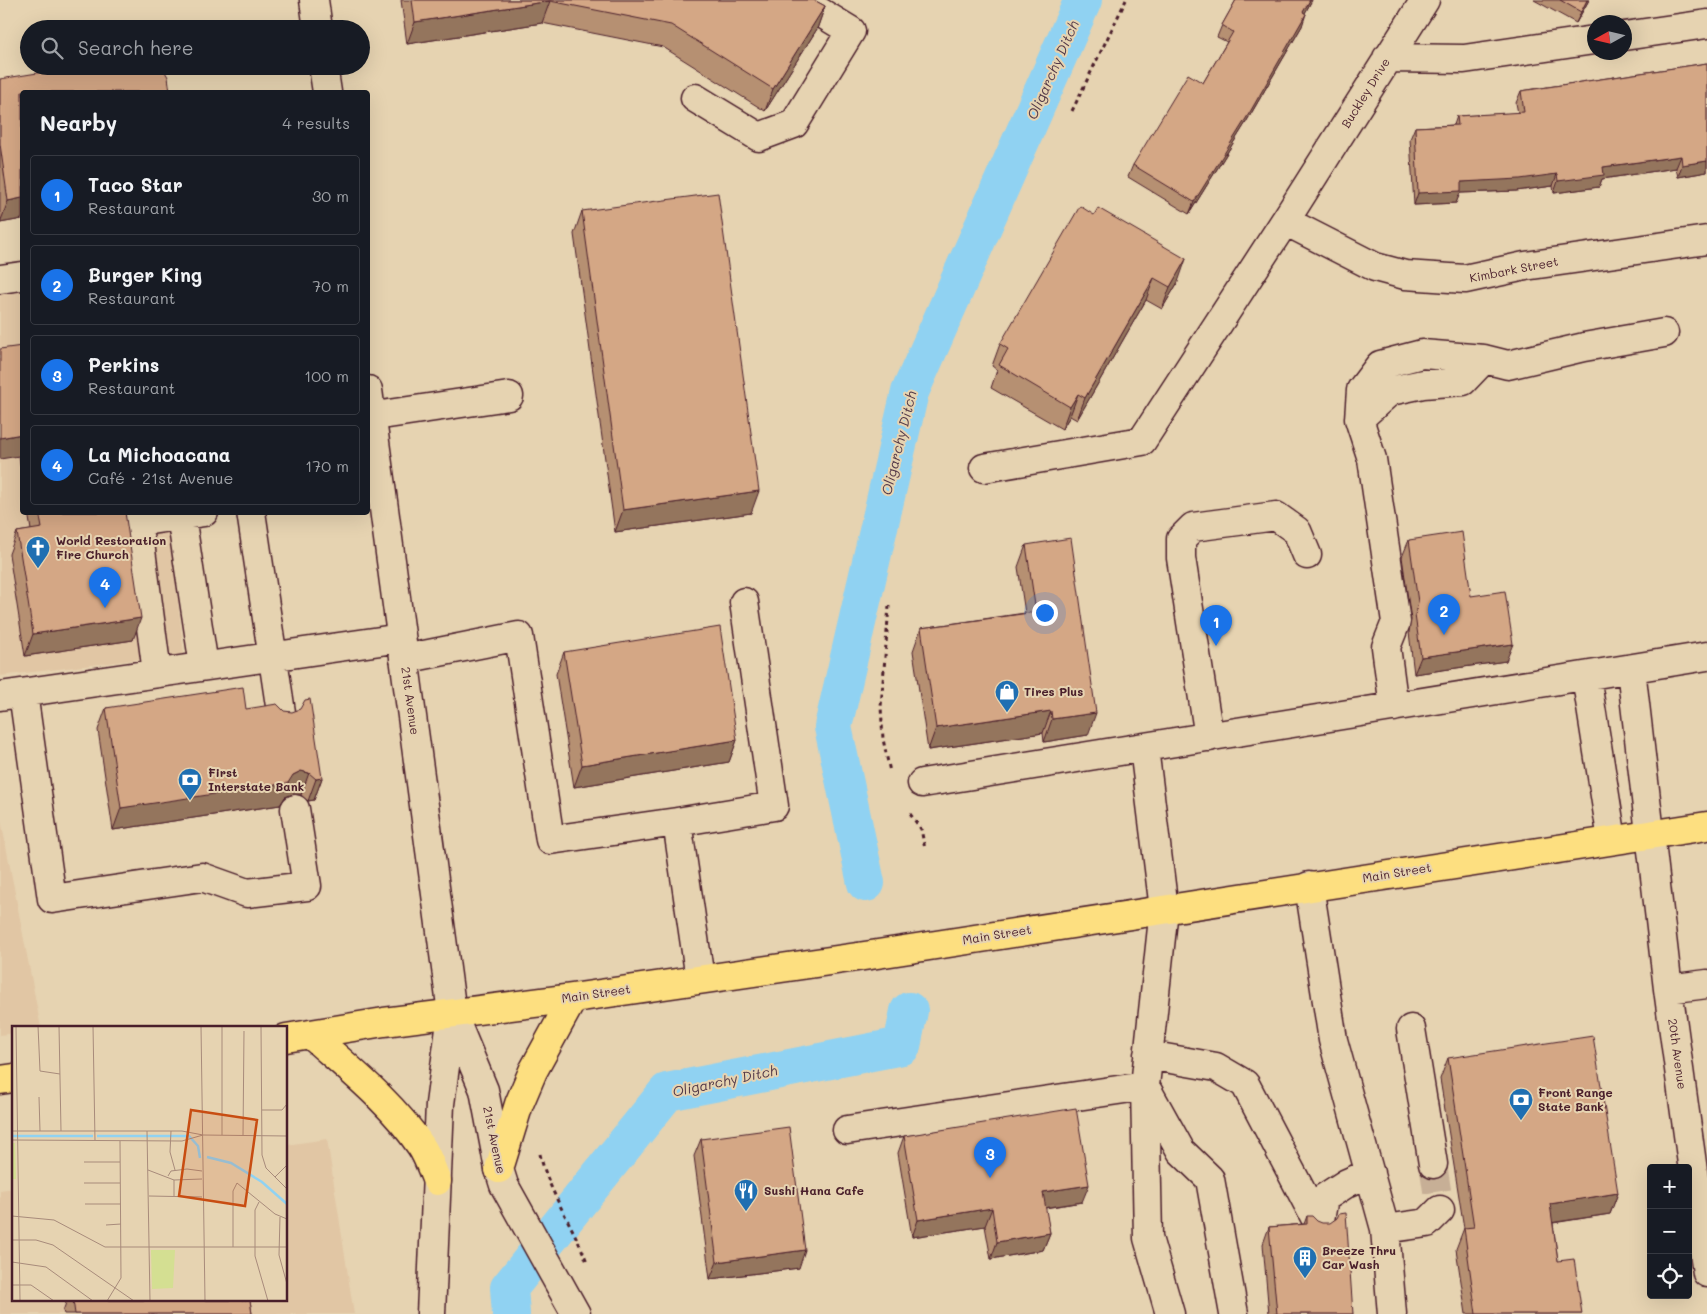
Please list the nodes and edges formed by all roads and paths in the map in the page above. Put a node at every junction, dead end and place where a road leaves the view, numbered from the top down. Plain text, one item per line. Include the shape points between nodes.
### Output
1 (314, 0) edge
2 (800, 0) edge
3 (1126, 0) edge
4 (1424, 0) edge
5 (317, 20) edge
6 (1707, 24) edge
7 (1632, 35) edge
8 (1587, 41) edge
9 (1388, 58) junction
10 (324, 75) edge
11 (327, 90) edge
12 (695, 98) dead end
13 (1072, 111) dead end
14 (1285, 221) junction
15 (1707, 240) edge
16 (20, 276) edge
17 (0, 279) edge
18 (1664, 333) dead end
19 (509, 396) dead end
20 (370, 408) edge
21 (370, 415) edge
22 (984, 468) dead end
23 (174, 515) edge
24 (193, 515) edge
25 (251, 515) edge
26 (137, 517) edge
27 (1307, 555) dead end
28 (744, 602) dead end
29 (889, 606) dead end
30 (403, 648) junction
31 (1707, 656) edge
32 (273, 657) junction
33 (204, 666) junction
34 (1631, 669) junction
35 (157, 673) junction
36 (1586, 676) junction
37 (11, 694) edge
38 (1394, 707) junction
39 (282, 719) edge
40 (1210, 737) junction
41 (1144, 748) junction
42 (890, 772) dead end
43 (922, 783) dead end
44 (905, 808) dead end
45 (296, 809) dead end
46 (677, 822) junction
47 (1707, 826) edge
48 (1650, 835) junction
49 (1612, 840) junction
50 (925, 849) dead end
51 (1310, 886) junction
52 (1164, 909) junction
53 (700, 979) junction
54 (1707, 984) edge
55 (1668, 989) junction
56 (573, 998) junction
57 (452, 1013) junction
58 (1411, 1029) dead end
59 (298, 1036) edge
60 (1148, 1055) junction
61 (1146, 1086) junction
62 (847, 1130) dead end
63 (540, 1148) dead end
64 (1433, 1164) tunnel mouth
65 (499, 1169) junction
66 (1370, 1173) junction
67 (437, 1182) junction
68 (1440, 1210) dead end
69 (1703, 1210) edge
70 (1385, 1228) junction
71 (580, 1244) dead end
72 (1707, 1273) edge
73 (431, 1314) edge
74 (576, 1314) edge
75 (1170, 1314) edge
76 (1234, 1314) edge
77 (1392, 1314) edge

1 - 5 street
2 - 12 street via 851,31 794,124 759,137
3 - 13 path
4 - 9 street, Buckley Drive
6 - 7 street
8 - 9 street via 1464,59
9 - 14 street, Buckley Drive
10 - 11 street
14 - 15 street, Kimbark Street via 1376,267 1405,275 1465,279 1525,266
14 - 22 street via 1142,441
16 - 17 street
18 - 38 street via 1508,365 1484,359 1463,381 1390,391 1359,419 1372,459 1396,622 1386,647
19 - 20 street
21 - 30 street, 21st Avenue
23 - 26 street
24 - 33 street
25 - 32 street
26 - 35 street
27 - 40 street via 1297,531 1276,516 1193,527 1181,539 1181,558
28 - 46 street via 774,806
29 - 42 path via 881,707
30 - 32 street
30 - 46 street via 519,636 550,840
30 - 57 street, 21st Avenue
31 - 34 street
32 - 33 street
32 - 39 street
33 - 35 street
34 - 36 street
34 - 48 street, 20th Avenue
35 - 37 street
36 - 38 street
36 - 49 street
37 - 45 street via 52,899 202,877 247,893 307,886
38 - 40 street
40 - 41 street
41 - 43 street
41 - 52 street
44 - 50 path via 921,829
46 - 53 street
47 - 48 highway, Main Street
48 - 49 highway, Main Street
48 - 55 street, 20th Avenue
49 - 51 highway, Main Street
51 - 52 highway, Main Street
51 - 66 street via 1333,1040
52 - 53 highway, Main Street
52 - 60 street
53 - 56 highway, Main Street
54 - 55 street
55 - 69 street, 20th Avenue
56 - 57 highway, Main Street
56 - 65 highway via 519,1104
57 - 59 highway, Main Street
57 - 65 street, 21st Avenue via 484,1090
57 - 67 street, 21st Avenue via 440,1104
58 - 64 street
59 - 67 highway via 366,1084 393,1112 422,1147
60 - 61 street
60 - 66 street via 1216,1067 1246,1084 1319,1225 1324,1198 1347,1182
61 - 62 street
61 - 75 street via 1148,1238
61 - 76 street via 1182,1151 1210,1179
63 - 71 path via 559,1206
65 - 74 street, 21st Avenue via 525,1225
66 - 70 street
67 - 73 street, 21st Avenue
68 - 70 street via 1427,1223
69 - 72 street, 20th Avenue
70 - 77 street

